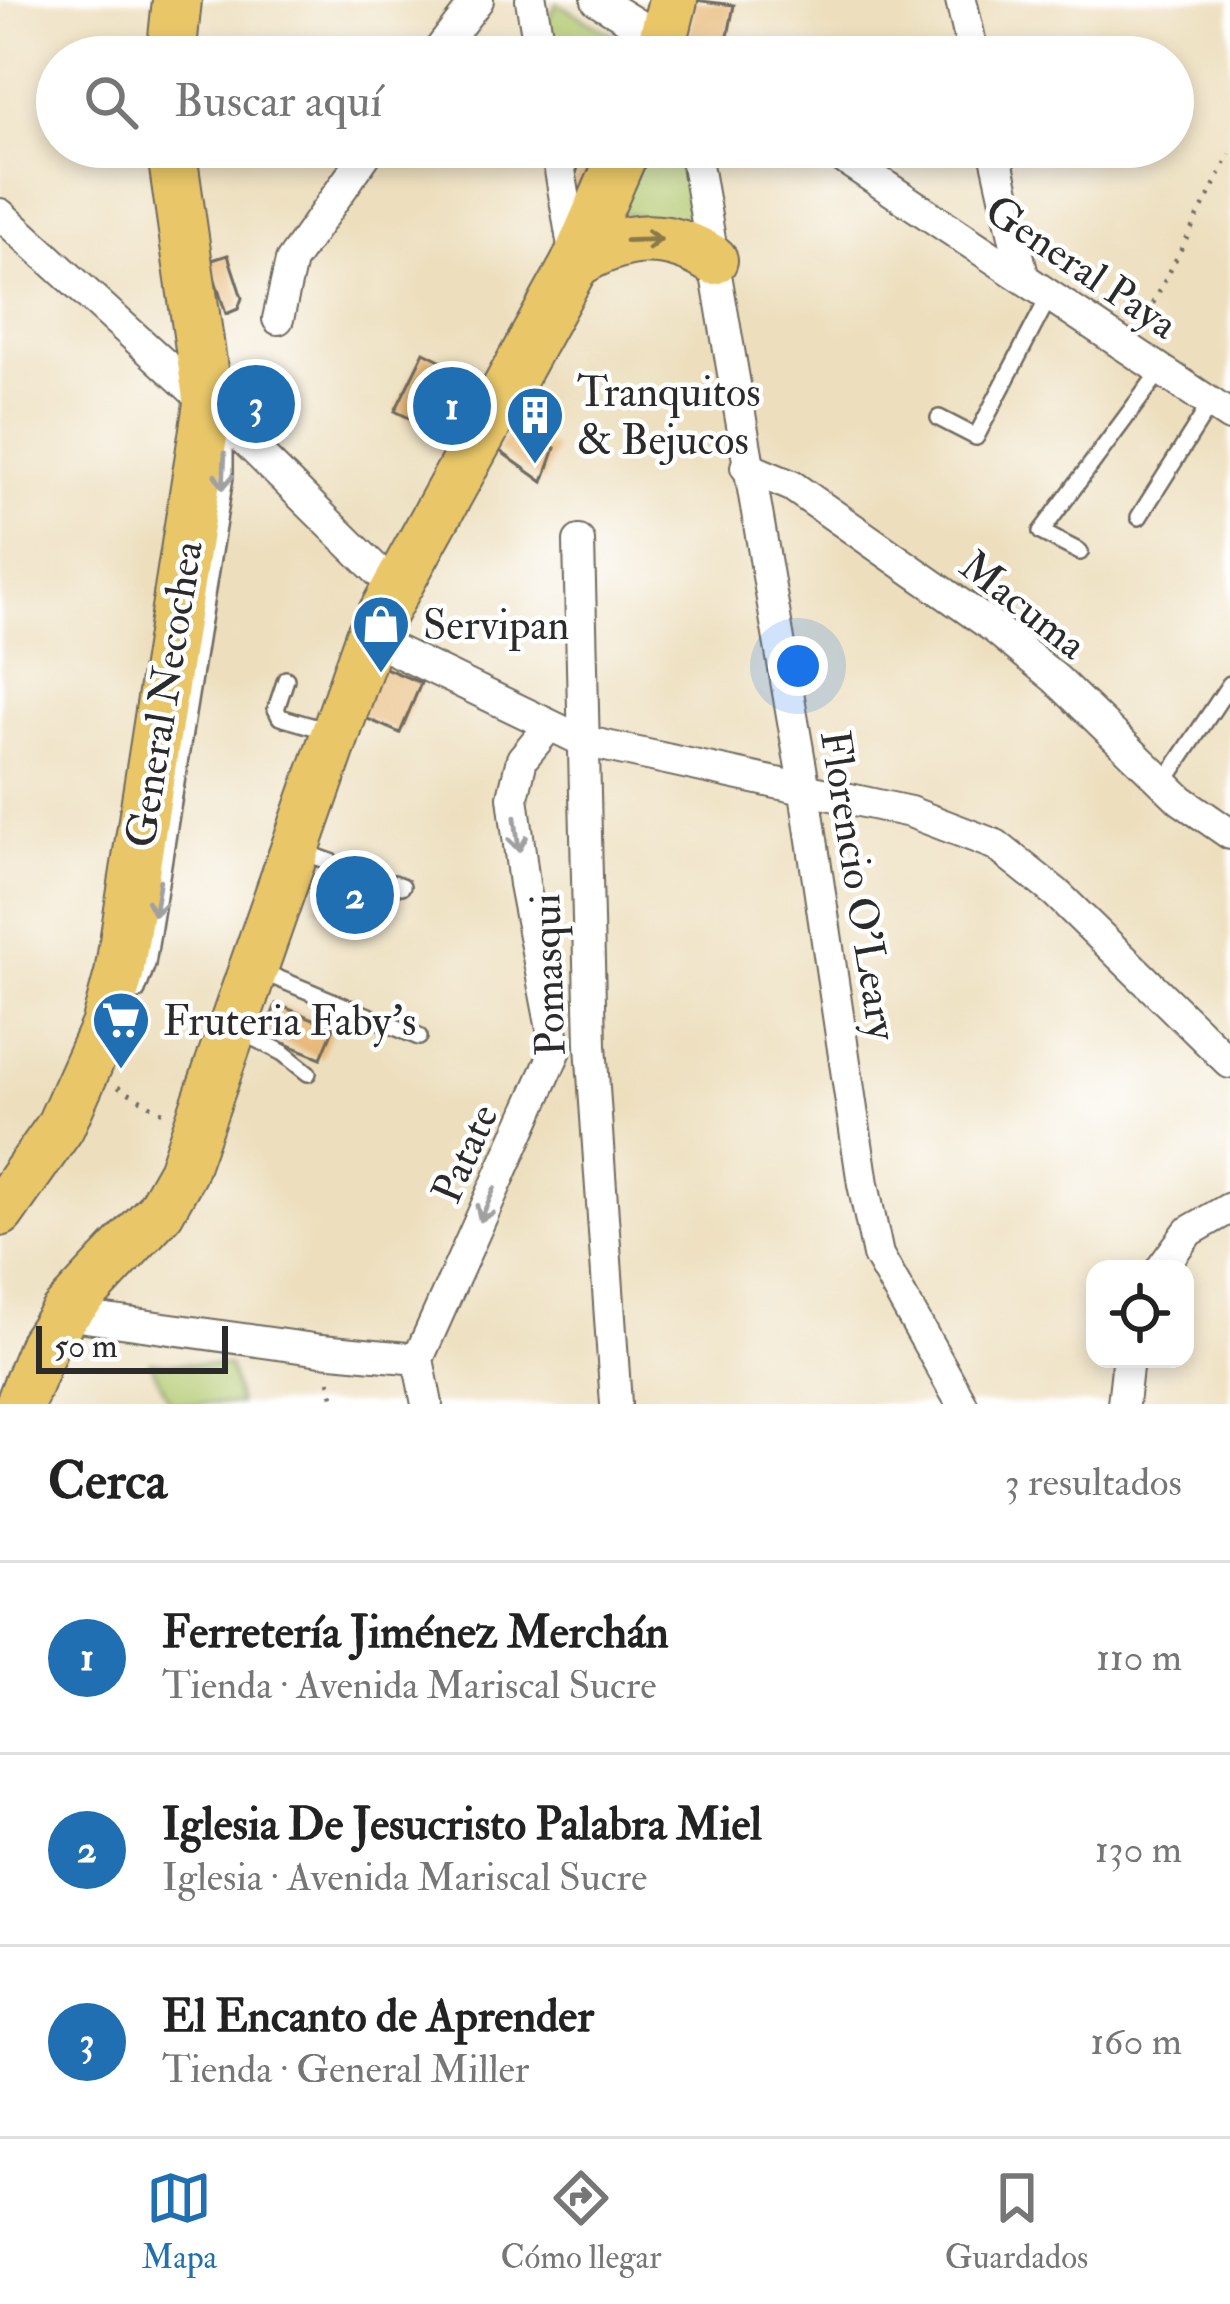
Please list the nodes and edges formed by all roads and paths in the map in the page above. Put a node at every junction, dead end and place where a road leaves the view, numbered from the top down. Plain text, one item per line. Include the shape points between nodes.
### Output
1 (177, 0) edge
2 (478, 0) edge
3 (531, 0) edge
4 (597, 0) edge
5 (961, 0) edge
6 (173, 36) edge
7 (450, 36) edge
8 (537, 36) edge
9 (659, 36) edge
10 (969, 36) edge
11 (1230, 154) edge
12 (183, 168) edge
13 (183, 168) edge
14 (356, 168) edge
15 (560, 168) edge
16 (603, 168) edge
17 (616, 168) edge
18 (698, 168) edge
19 (858, 168) edge
20 (999, 168) edge
21 (0, 214) edge
22 (574, 253) junction
23 (713, 260) junction
24 (1023, 276) junction
25 (1050, 295) junction
26 (213, 311) dead end
27 (278, 319) dead end
28 (1129, 349) junction
29 (1161, 370) junction
30 (479, 402) dead end
31 (220, 409) junction
32 (1220, 410) edge
33 (939, 418) dead end
34 (746, 467) junction
35 (1139, 517) dead end
36 (579, 542) dead end
37 (1080, 552) dead end
38 (377, 593) junction
39 (286, 680) dead end
40 (1230, 684) edge
41 (548, 727) junction
42 (328, 730) junction
43 (583, 741) junction
44 (1164, 783) junction
45 (805, 791) junction
46 (1230, 834) edge
47 (252, 968) junction
48 (133, 1002) dead end
49 (125, 1021) dead end
50 (231, 1027) junction
51 (419, 1037) dead end
52 (118, 1040) dead end
53 (591, 1045) junction
54 (556, 1050) junction
55 (1230, 1063) edge
56 (308, 1073) dead end
57 (104, 1078) joint
58 (181, 1123) junction
59 (172, 1144) dead end
60 (61, 1157) dead end
61 (163, 1166) dead end
62 (1230, 1208) edge
63 (0, 1212) edge
64 (1168, 1260) edge
65 (64, 1314) junction
66 (24, 1349) dead end
67 (418, 1359) junction
68 (1127, 1368) edge
69 (10, 1398) edge
70 (427, 1404) edge
71 (616, 1404) edge
72 (962, 1404) edge
73 (1123, 1404) edge

1 - 6 main road
2 - 7 street
3 - 8 street
4 - 9 street
5 - 10 street
11 - 28 path
12 - 26 lane
13 - 31 main road, General Necochea
14 - 27 street via 291,261
15 - 22 street
16 - 22 lane
17 - 22 main road
18 - 23 street, Florencio O'Leary
19 - 24 street, General Paya
20 - 24 street
21 - 31 street
22 -> 23 main road via 662,238
22 - 30 lane
22 - 38 main road
23 - 34 street, Florencio O'Leary
24 - 25 street, General Paya
25 - 28 street, General Paya
25 - 33 lane via 976,437
28 - 29 street, General Paya
29 - 32 street, General Paya
29 - 37 lane via 1040,532
31 - 38 street
31 -> 48 lane via 225,477 147,964
31 - 63 main road, General Necochea via 105,1026 60,1127
32 - 35 lane
34 - 44 street, Macuma via 792,486 993,627
34 - 45 street, Florencio O'Leary
36 - 43 street, Pomasqui
38 - 41 street
38 - 42 main road
39 - 42 lane via 277,713
40 - 44 lane
41 - 43 street
41 -> 54 street via 522,759 514,797
42 - 47 main road via 313,855
42 - 58 lane
43 - 45 street
43 - 53 street, Pomasqui
44 - 46 street, Macuma
45 - 55 street via 910,812 996,845
45 - 72 street, Florencio O'Leary via 878,1255
47 - 50 main road
47 - 51 lane
49 - 52 lane
50 - 56 lane
50 - 65 main road via 182,1172 160,1210
53 - 54 street via 573,1054
53 - 71 street, Pomasqui
54 -> 67 street, Patate
57 - 58 path
57 - 60 lane
58 - 59 lane
61 - 66 lane via 146,1209 48,1309
62 - 64 street via 1189,1232
65 - 67 street
65 - 69 main road
67 - 70 street
68 - 73 street

